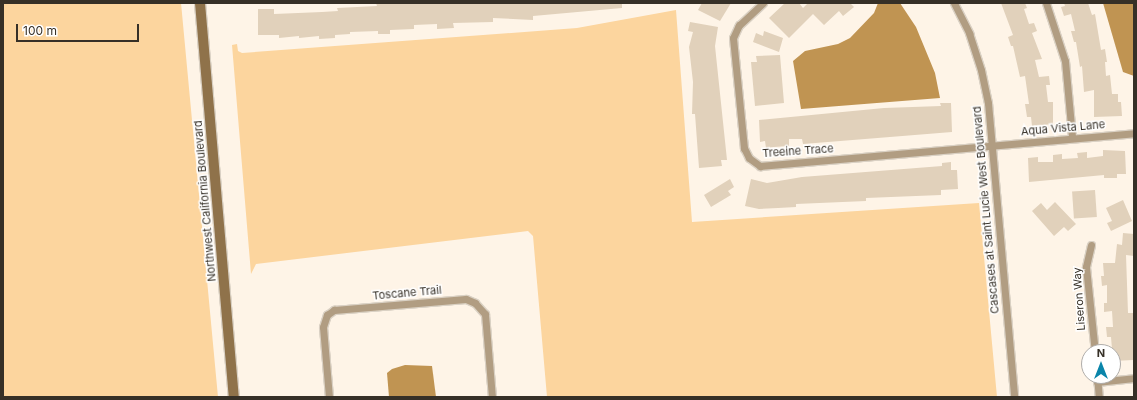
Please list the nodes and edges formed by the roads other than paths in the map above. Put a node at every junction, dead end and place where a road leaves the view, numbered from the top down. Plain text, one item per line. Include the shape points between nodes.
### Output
1 (200, 3) edge
2 (763, 3) edge
3 (954, 3) edge
4 (1046, 3) edge
5 (1134, 133) edge
6 (1072, 137) junction
7 (994, 146) junction
8 (1091, 245) dead end
9 (1093, 344) edge
10 (1121, 378) edge
11 (1134, 378) edge
12 (1097, 384) edge
13 (234, 397) edge
14 (329, 397) edge
15 (492, 397) edge
16 (1014, 397) edge
17 (1098, 397) edge

1 - 13 street, Northwest California Boulevard
2 - 7 street, Treeine Trace via 739,25 733,38 744,148 749,158 760,166
3 - 7 street, Cascases at Saint Lucie West Boulevard via 969,33 981,70
4 - 6 street via 1065,62
5 - 6 street, Aqua Vista Lane
6 - 7 street, Aqua Vista Lane
7 - 16 street, Cascases at Saint Lucie West Boulevard
8 - 9 street, Liseron Way via 1086,267
10 - 11 street
12 - 17 street
14 - 15 street, Toscane Trail via 323,327 327,315 334,310 466,299 475,303 485,314

